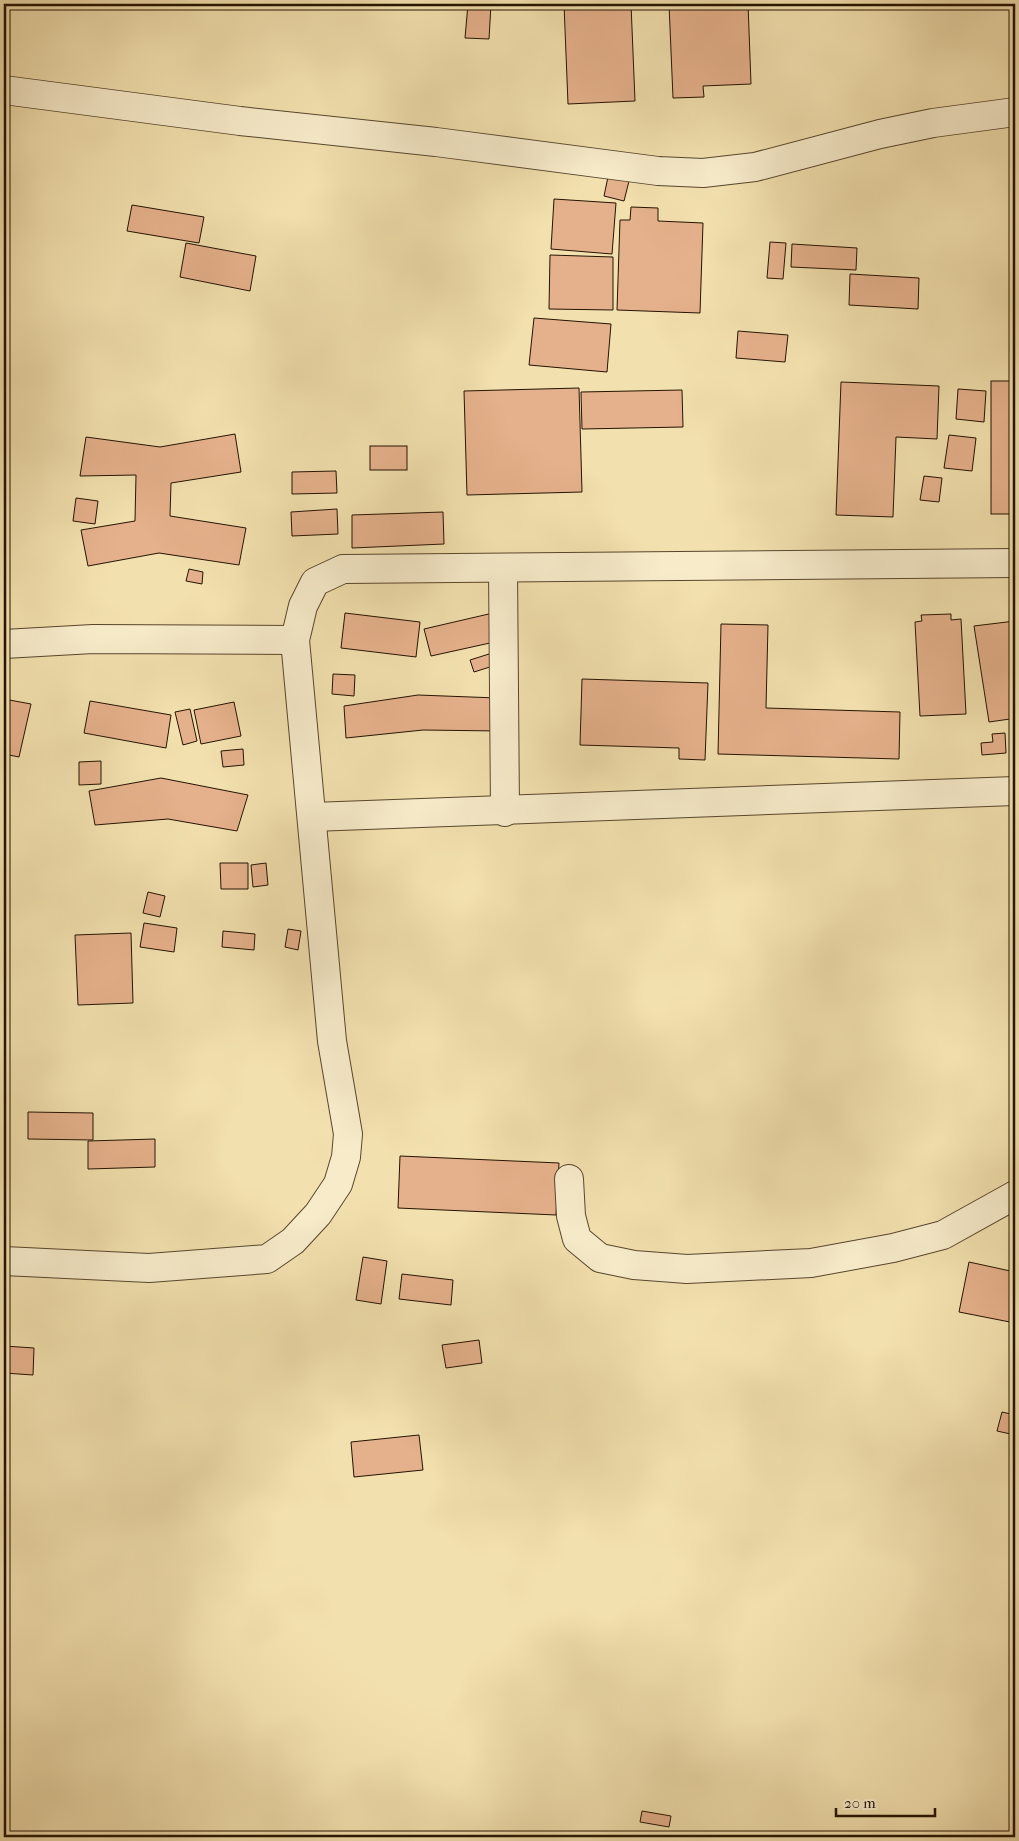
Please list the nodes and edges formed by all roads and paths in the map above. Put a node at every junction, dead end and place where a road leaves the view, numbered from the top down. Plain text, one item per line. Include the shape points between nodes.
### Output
1 (4, 90) edge
2 (1015, 112) edge
3 (1015, 563) edge
4 (504, 568) junction
5 (295, 640) junction
6 (4, 644) edge
7 (1015, 791) edge
8 (506, 812) junction
9 (312, 817) junction
10 (569, 1179) dead end
11 (1015, 1195) edge
12 (4, 1261) edge

1 - 2 street via 240,121 703,174 755,167 933,123
3 - 4 street
4 - 5 street via 343,569 314,582 303,606
4 - 8 street
5 - 6 street via 93,639
5 - 9 street
7 - 8 street
8 - 9 street
9 - 12 street via 332,1041 348,1134 346,1157 338,1184 318,1214 293,1241 267,1259 149,1268
10 - 11 street via 571,1216 577,1239 600,1258 634,1265 687,1269 811,1263 893,1248 943,1235

